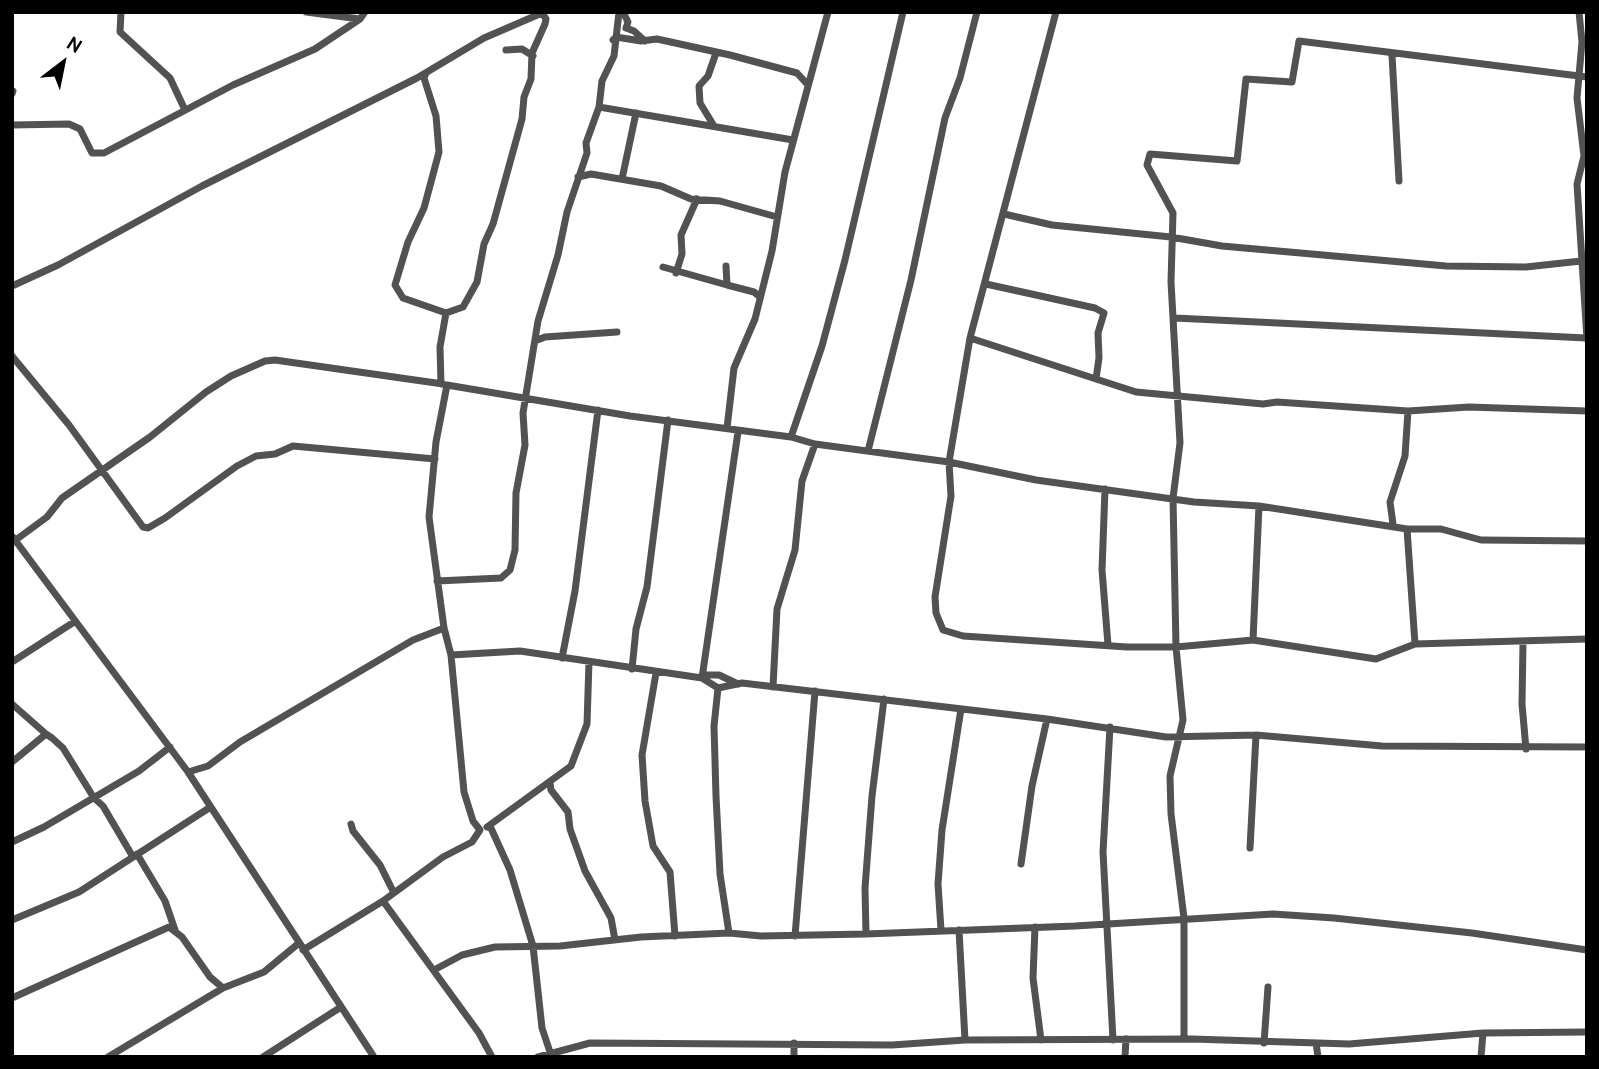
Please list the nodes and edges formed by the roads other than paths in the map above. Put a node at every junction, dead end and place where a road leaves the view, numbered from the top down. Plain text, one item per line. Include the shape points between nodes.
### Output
1 (121, 12) edge
2 (306, 12) edge
3 (621, 12) edge
4 (828, 12) edge
5 (903, 12) edge
6 (977, 12) edge
7 (1056, 12) edge
8 (1577, 13) edge
9 (363, 16) edge
10 (613, 40) junction
11 (645, 41) junction
12 (506, 50) dead end
13 (716, 53) junction
14 (1392, 55) junction
15 (533, 56) junction
16 (426, 72) junction
17 (1577, 77) junction
18 (1587, 77) edge
19 (808, 85) junction
20 (598, 107) junction
21 (185, 110) junction
22 (636, 113) junction
23 (12, 125) edge
24 (715, 126) junction
25 (793, 140) junction
26 (1585, 156) edge
27 (577, 178) junction
28 (622, 179) junction
29 (1399, 181) dead end
30 (697, 199) junction
31 (1004, 214) junction
32 (777, 217) junction
33 (1171, 237) junction
34 (1581, 261) junction
35 (726, 266) dead end
36 (663, 268) dead end
37 (676, 273) junction
38 (986, 284) junction
39 (726, 285) junction
40 (12, 286) edge
41 (761, 297) junction
42 (446, 313) junction
43 (1174, 318) junction
44 (617, 332) dead end
45 (970, 338) junction
46 (1587, 338) edge
47 (535, 341) junction
48 (12, 356) edge
49 (1096, 380) junction
50 (444, 385) junction
51 (1176, 396) junction
52 (527, 399) junction
53 (598, 410) junction
54 (1408, 411) junction
55 (1587, 411) edge
56 (668, 420) junction
57 (727, 428) junction
58 (738, 432) junction
59 (791, 437) junction
60 (815, 444) junction
61 (868, 451) junction
62 (435, 459) junction
63 (949, 462) junction
64 (101, 471) junction
65 (1105, 489) junction
66 (1173, 498) junction
67 (1259, 506) junction
68 (1393, 524) junction
69 (1407, 528) junction
70 (13, 540) edge
71 (1587, 541) edge
72 (437, 581) junction
73 (74, 622) junction
74 (444, 628) junction
75 (1587, 639) edge
76 (1253, 640) junction
77 (1523, 643) junction
78 (1415, 644) junction
79 (1108, 645) junction
80 (1176, 647) junction
81 (451, 654) junction
82 (562, 658) junction
83 (12, 662) edge
84 (589, 662) junction
85 (632, 669) junction
86 (656, 673) junction
87 (702, 677) junction
88 (738, 684) junction
89 (773, 687) junction
90 (718, 688) junction
91 (815, 691) junction
92 (884, 699) junction
93 (12, 704) edge
94 (961, 709) junction
95 (1047, 719) junction
96 (1110, 727) junction
97 (46, 734) junction
98 (1256, 735) junction
99 (1178, 737) junction
100 (170, 747) junction
101 (1587, 747) edge
102 (1526, 748) junction
103 (12, 762) edge
104 (188, 772) junction
105 (550, 783) junction
106 (94, 797) junction
107 (209, 808) junction
108 (351, 824) dead end
109 (490, 826) junction
110 (480, 830) junction
111 (12, 842) edge
112 (1250, 848) dead end
113 (135, 855) junction
114 (1021, 864) dead end
115 (393, 891) junction
116 (383, 901) junction
117 (1184, 918) junction
118 (12, 920) edge
119 (1105, 925) junction
120 (1035, 927) junction
121 (959, 929) junction
122 (175, 930) junction
123 (940, 930) junction
124 (729, 933) junction
125 (866, 934) junction
126 (675, 936) junction
127 (795, 936) junction
128 (615, 940) junction
129 (301, 946) junction
130 (533, 946) junction
131 (1587, 950) edge
132 (434, 970) junction
133 (1268, 987) dead end
134 (223, 988) junction
135 (12, 998) edge
136 (341, 1007) junction
137 (1587, 1032) edge
138 (1483, 1034) junction
139 (1184, 1039) junction
140 (965, 1040) junction
141 (1041, 1040) junction
142 (1113, 1040) junction
143 (1126, 1040) junction
144 (794, 1043) junction
145 (1264, 1043) junction
146 (1316, 1044) junction
147 (550, 1052) junction
148 (108, 1057) edge
149 (263, 1057) edge
150 (374, 1057) edge
151 (492, 1057) edge
152 (538, 1057) edge
153 (794, 1057) edge
154 (1125, 1057) edge
155 (1318, 1057) edge
156 (1481, 1057) edge

1 - 21 street via 120,32 170,78
2 - 9 street
3 - 10 street
3 - 11 street via 628,22 626,28
4 - 19 street
5 - 59 street via 845,260
6 - 61 street via 945,118
7 - 31 street
8 - 17 street via 1581,51
9 - 21 street via 315,49
10 - 11 street
10 - 20 street via 614,56 602,81
11 - 13 street via 657,39
12 - 15 street via 522,49
13 - 19 street via 797,73
13 - 24 street via 699,86 700,103
14 - 17 street
14 - 29 street
14 - 33 street via 1299,41 1292,82 1246,79 1237,160 1150,154 1147,165 1173,213
15 - 16 street via 546,19 542,13 484,38
15 - 42 street via 522,119 474,290 463,307
16 - 40 street
16 - 42 street via 439,152 396,285 404,298
17 - 18 street
17 - 26 street
19 - 25 street
20 - 22 street
20 - 27 street
21 - 23 street via 95,155 76,126
22 - 24 street
22 - 28 street
24 - 25 street
25 - 32 street
26 - 34 street via 1577,184
27 - 28 street via 591,174
27 - 47 street
28 - 30 street
30 - 32 street
30 - 37 street via 681,235
31 - 33 street via 1052,225
31 - 38 street
32 - 41 street
33 - 34 street via 1222,246 1446,266 1526,267
33 - 43 street
34 - 46 street
35 - 39 street
36 - 37 street
37 - 39 street
38 - 45 street
38 - 49 street via 1104,313 1098,333
39 - 41 street
41 - 57 street via 734,368
42 - 50 street via 440,347
43 - 46 street
43 - 51 street
44 - 47 street
45 - 49 street
45 - 63 street
47 - 52 street
48 - 64 street
49 - 51 street via 1136,393
50 - 52 street
50 - 62 street
50 - 64 street via 265,361 206,392
51 - 54 street
51 - 66 street via 1180,443
52 - 53 street
52 - 72 street via 510,570 501,578
53 - 56 street
53 - 82 street
54 - 55 street via 1483,407
54 - 68 street via 1405,456 1390,502
56 - 57 street
56 - 85 street
57 - 58 street
58 - 59 street
58 - 87 street
59 - 60 street
60 - 61 street
60 - 89 street via 802,481 795,550 778,609
61 - 63 street
62 - 64 street via 293,446 237,466 148,528 138,524
62 - 72 street via 429,517
63 - 65 street
63 - 79 street via 951,496 935,597 943,630 963,636
64 - 70 street
65 - 66 street
65 - 79 street via 1101,570
66 - 67 street
66 - 80 street
67 - 68 street
67 - 76 street
68 - 69 street
69 - 71 street via 1441,529 1481,540
69 - 78 street
70 - 73 street
72 - 74 street
73 - 83 street
73 - 100 street
74 - 81 street
74 - 104 street via 413,640 240,742 208,766
75 - 77 street
76 - 78 street via 1376,659
76 - 80 street
77 - 78 street
77 - 102 street via 1521,704
79 - 80 street
80 - 99 street via 1183,720
81 - 82 street via 520,651
81 - 110 street via 464,792
82 - 84 street
84 - 85 street
84 - 105 street via 585,736 571,766
85 - 86 street
86 - 87 street
86 - 126 street via 642,755 645,801 653,846 670,872
87 - 88 street via 719,675
87 - 90 street
88 - 89 street
88 - 90 street
89 - 91 street
90 - 124 street via 716,796
91 - 92 street
91 - 127 street
92 - 94 street
92 - 125 street via 872,796
93 - 97 street
94 - 95 street
94 - 123 street via 942,830
95 - 96 street
95 - 114 street
96 - 99 street
96 - 119 street via 1102,852
97 - 103 street
97 - 106 street via 63,748
98 - 99 street
98 - 102 street via 1382,746
98 - 112 street
99 - 117 street via 1170,776 1171,814
100 - 104 street
100 - 106 street
101 - 102 street
104 - 107 street
105 - 109 street
105 - 128 street via 568,812 585,871 611,918
106 - 111 street
106 - 113 street
107 - 113 street
107 - 129 street
108 - 115 street
109 - 110 street
109 - 130 street via 510,870
110 - 115 street via 472,842
113 - 118 street via 79,892
113 - 122 street via 165,901
115 - 116 street
116 - 129 street
116 - 132 street
117 - 119 street
117 - 131 street via 1273,914 1334,918
117 - 139 street
119 - 120 street
119 - 142 street
120 - 121 street
120 - 141 street via 1033,978
121 - 123 street
121 - 140 street
122 - 134 street
122 - 135 street via 169,927
123 - 125 street
124 - 126 street
124 - 127 street
125 - 127 street
126 - 128 street
128 - 130 street
129 - 134 street via 264,972
129 - 136 street
130 - 132 street via 473,951
130 - 147 street via 542,1028
132 - 151 street
133 - 145 street
134 - 148 street
136 - 149 street
136 - 150 street
137 - 138 street
138 - 146 street
138 - 156 street
139 - 143 street
139 - 145 street
140 - 141 street
140 - 144 street via 892,1045
141 - 142 street
142 - 143 street
143 - 154 street
144 - 147 street via 590,1043
144 - 153 street
145 - 146 street
146 - 155 street
147 - 152 street

